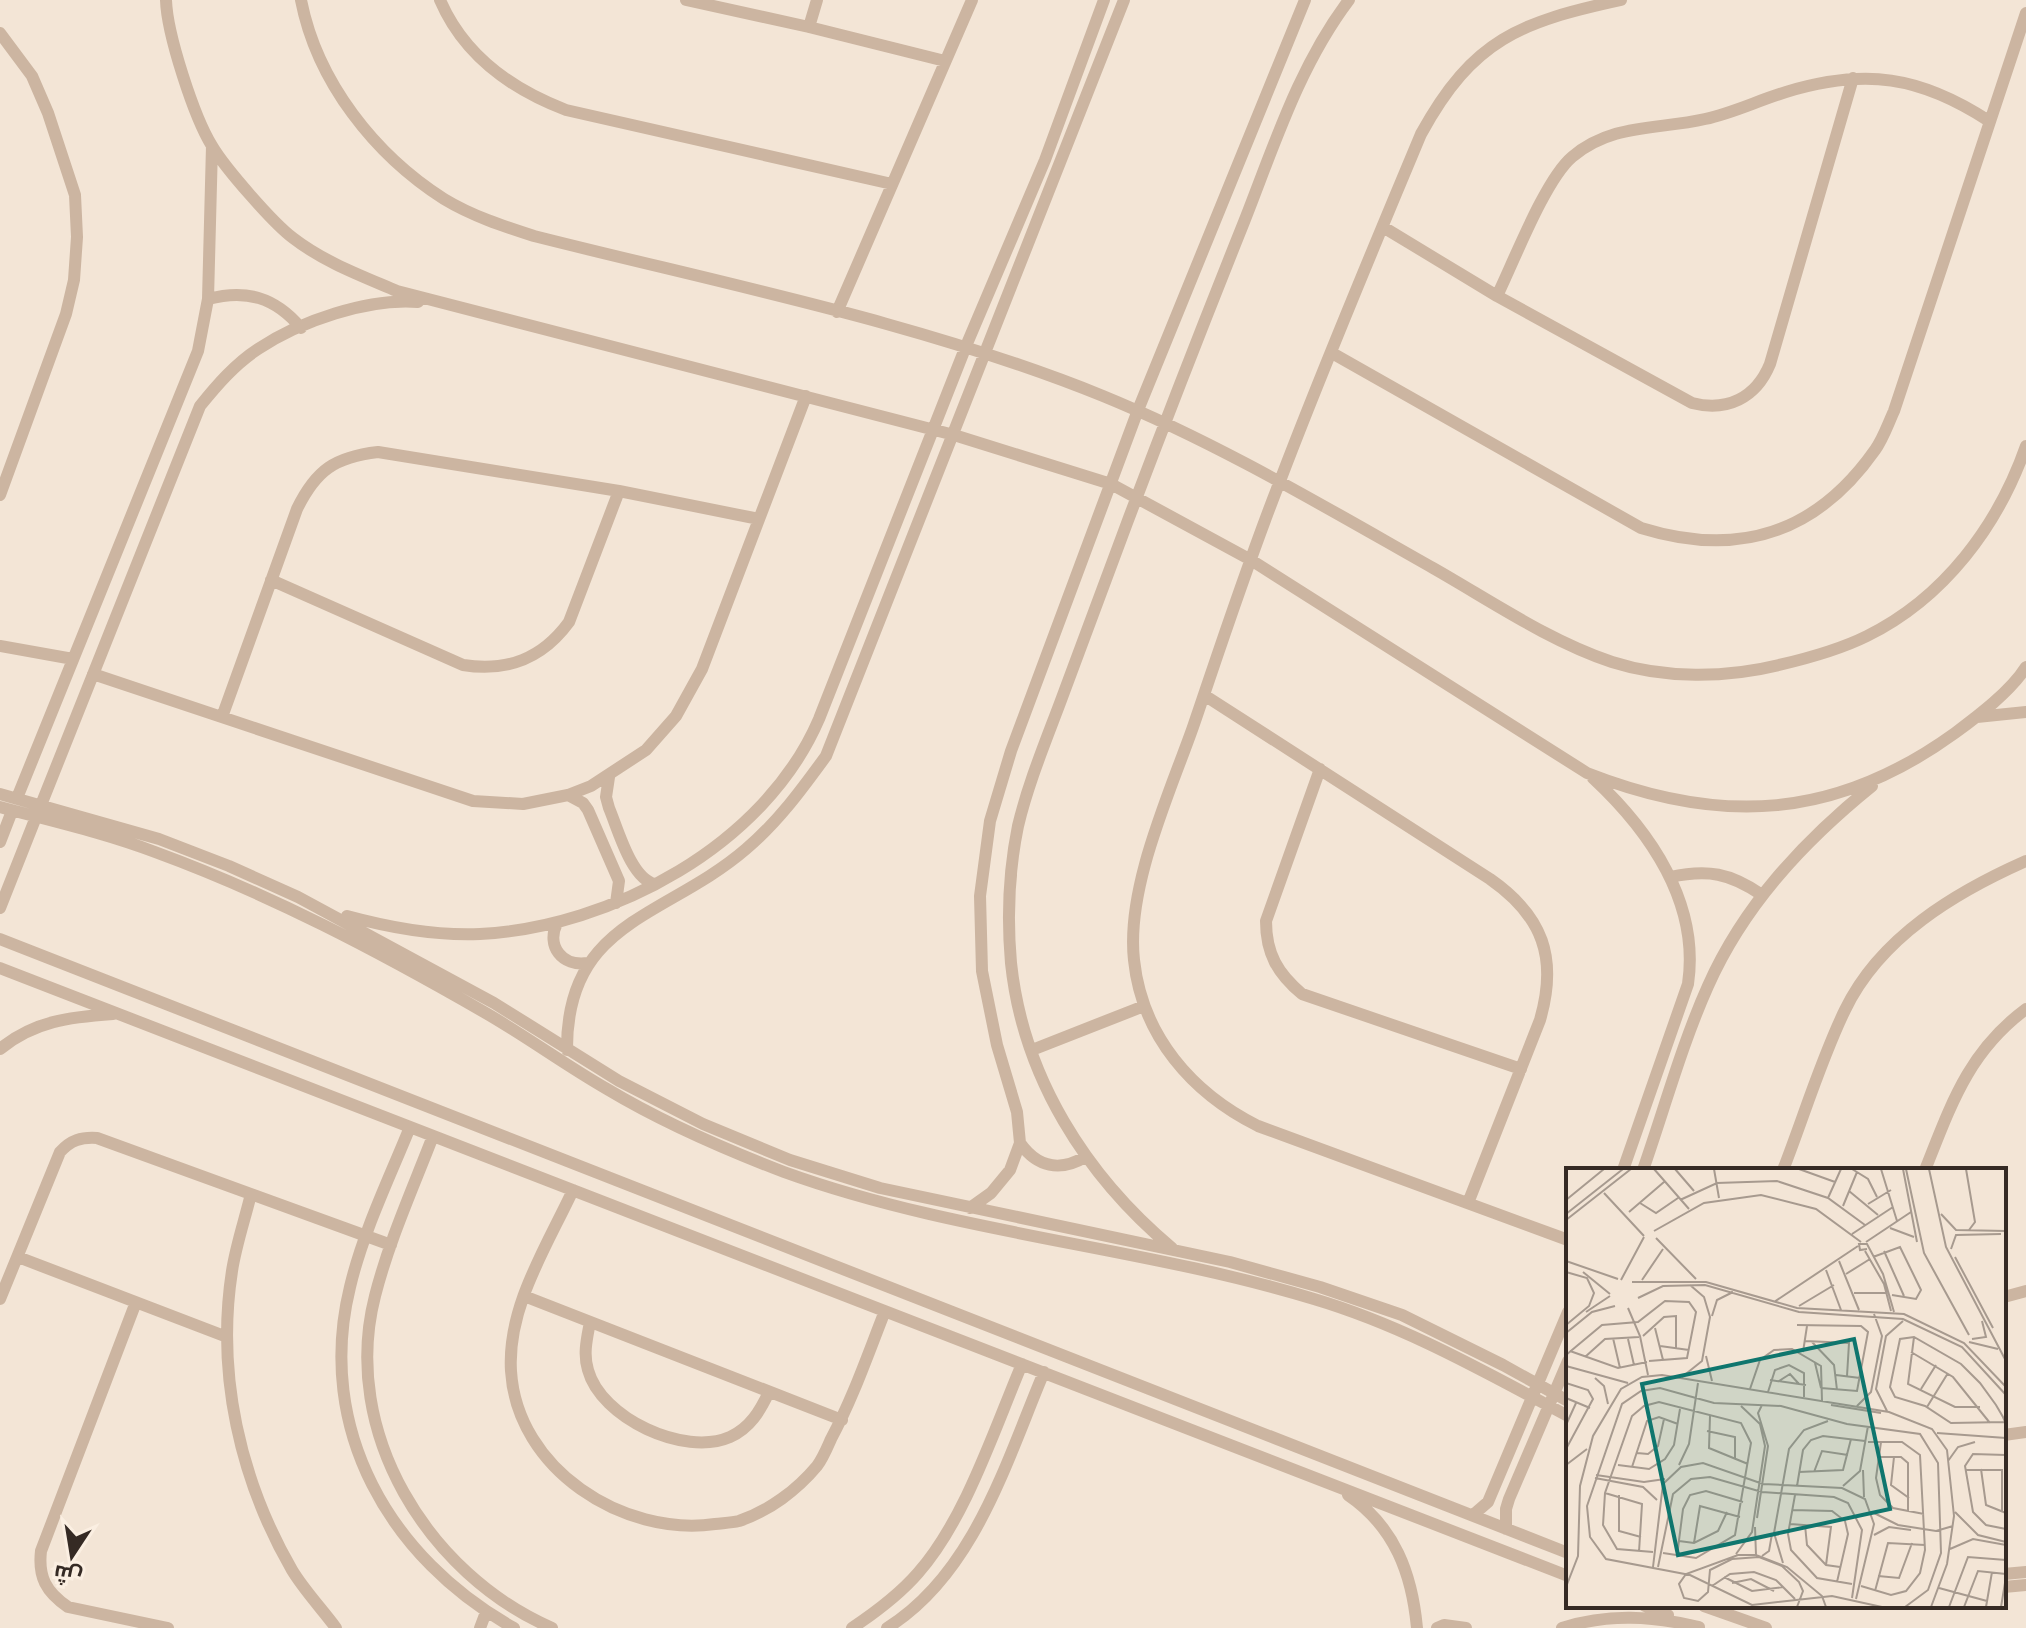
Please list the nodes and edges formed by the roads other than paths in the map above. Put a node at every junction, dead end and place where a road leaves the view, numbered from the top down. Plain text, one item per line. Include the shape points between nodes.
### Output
1 (158, 0) edge
2 (301, 0) edge
3 (440, 0) edge
4 (686, 0) edge
5 (817, 0) edge
6 (972, 0) edge
7 (1104, 0) edge
8 (1124, 0) edge
9 (1305, 0) edge
10 (1349, 0) edge
11 (1621, 0) edge
12 (166, 6) edge
13 (2026, 13) edge
14 (809, 27) junction
15 (0, 33) edge
16 (945, 61) junction
17 (1853, 78) junction
18 (1989, 121) junction
19 (212, 146) junction
20 (892, 184) junction
21 (1383, 227) junction
22 (1497, 296) junction
23 (208, 299) junction
24 (455, 305) junction
25 (837, 312) junction
26 (301, 328) junction
27 (966, 346) junction
28 (987, 352) junction
29 (1332, 353) junction
30 (806, 396) junction
31 (1138, 410) junction
32 (1164, 422) junction
33 (934, 429) junction
34 (954, 435) junction
35 (2026, 446) edge
36 (1280, 481) junction
37 (1111, 484) junction
38 (619, 491) junction
39 (0, 495) edge
40 (1137, 496) junction
41 (759, 519) junction
42 (1251, 560) junction
43 (271, 580) junction
44 (0, 646) edge
45 (73, 659) junction
46 (2026, 667) edge
47 (93, 674) junction
48 (1204, 695) junction
49 (2026, 712) edge
50 (222, 717) junction
51 (1977, 717) junction
52 (1320, 769) junction
53 (1587, 773) junction
54 (609, 777) junction
55 (1882, 778) junction
56 (0, 794) edge
57 (568, 795) junction
58 (10, 805) edge
59 (38, 811) junction
60 (111, 831) junction
61 (0, 842) edge
62 (2026, 861) edge
63 (1670, 877) junction
64 (655, 884) junction
65 (1762, 895) junction
66 (616, 903) junction
67 (0, 908) edge
68 (323, 910) junction
69 (557, 923) junction
70 (0, 939) edge
71 (588, 963) junction
72 (0, 968) edge
73 (1144, 1006) junction
74 (2026, 1009) edge
75 (117, 1014) junction
76 (0, 1049) edge
77 (567, 1050) junction
78 (1032, 1050) junction
79 (1521, 1069) junction
80 (410, 1127) junction
81 (433, 1136) junction
82 (1020, 1143) junction
83 (1085, 1157) junction
84 (1624, 1168) edge
85 (1644, 1168) edge
86 (1784, 1168) edge
87 (1926, 1168) edge
88 (573, 1190) junction
89 (251, 1194) junction
90 (1468, 1203) junction
91 (970, 1208) junction
92 (367, 1235) junction
93 (1566, 1239) edge
94 (391, 1245) junction
95 (1175, 1250) junction
96 (18, 1257) junction
97 (2026, 1291) edge
98 (524, 1296) junction
99 (2006, 1296) edge
100 (0, 1299) edge
101 (136, 1302) junction
102 (885, 1311) junction
103 (1566, 1317) edge
104 (590, 1322) junction
105 (227, 1337) junction
106 (1022, 1364) junction
107 (1566, 1366) edge
108 (1044, 1372) junction
109 (1535, 1391) junction
110 (769, 1392) junction
111 (1552, 1400) junction
112 (1566, 1401) edge
113 (1566, 1414) edge
114 (842, 1420) junction
115 (2026, 1432) edge
116 (2006, 1435) edge
117 (1332, 1485) junction
118 (1473, 1515) junction
119 (1506, 1529) junction
120 (1566, 1552) edge
121 (2026, 1572) edge
122 (2006, 1574) edge
123 (1566, 1575) edge
124 (2026, 1585) edge
125 (2006, 1587) edge
126 (1650, 1608) edge
127 (1710, 1608) edge
128 (486, 1612) junction
129 (168, 1628) edge
130 (336, 1628) edge
131 (480, 1628) edge
132 (514, 1628) edge
133 (552, 1628) edge
134 (852, 1628) edge
135 (887, 1628) edge
136 (1417, 1628) edge
137 (1437, 1628) edge
138 (1466, 1628) edge
139 (1562, 1628) edge
140 (1701, 1628) edge
141 (1766, 1628) edge

1 - 12 street
2 - 25 street via 319,57 343,100 398,163 446,199 534,236
3 - 20 street via 477,56 534,98 566,110
4 - 14 street
5 - 14 street
6 - 16 street
7 - 27 street via 1045,160
8 - 28 street
9 - 31 street
10 - 32 street via 1309,62
11 - 21 street via 1533,23 1466,67 1440,98 1421,134
12 - 19 street via 185,81
13 - 18 street
14 - 16 street
15 - 39 street via 32,76 52,122 75,195 77,237 66,314
16 - 20 street
17 - 18 street via 1925,87
17 - 22 street via 1784,92 1709,118 1614,133 1590,143 1553,180
17 - 22 street via 1770,364 1746,397 1720,407 1692,403
18 - 29 street via 1894,411 1877,448 1830,501 1772,532 1706,542 1641,528
19 - 23 street
19 - 24 street via 292,238 397,291
20 - 25 street
21 - 22 street
21 - 29 street
23 - 26 street via 260,297 283,309
23 - 45 street via 189,376
24 - 26 street via 402,300 350,308
24 - 30 street
25 - 27 street
26 - 47 street via 258,348 200,406
27 - 28 street
27 - 33 street
28 - 31 street
28 - 34 street
29 - 36 street
30 - 33 street
30 - 41 street
31 - 32 street
31 - 37 street
32 - 36 street
32 - 40 street
33 - 34 street
33 - 64 street via 807,746 772,793 730,834
34 - 37 street
34 - 71 street via 826,756 790,806 747,849 608,939
35 - 36 street via 2001,505 1980,537 1930,593 1901,616 1834,650 1762,670 1725,674 1651,671 1578,649
36 - 42 street
37 - 40 street
37 - 82 street via 990,821 980,896 982,971
38 - 41 street
38 - 43 street via 378,452 352,455 309,485
38 - 43 street via 569,622 543,650 512,665 463,665
40 - 42 street
40 - 78 street via 1018,827 1009,895 1011,964
41 - 54 street via 702,669 676,716 646,750
42 - 48 street
42 - 53 street
43 - 50 street
44 - 45 street
45 - 58 street
46 - 51 street
47 - 50 street
47 - 59 street
48 - 52 street
48 - 73 street via 1140,879 1132,938
49 - 51 street
50 - 57 street via 473,801 523,804
51 - 55 street
52 - 79 street via 1490,879 1530,916 1549,966 1548,994
52 - 79 street via 1266,921 1274,965 1302,994
53 - 55 street via 1660,797 1734,807 1795,803
53 - 63 street via 1620,803
54 - 57 street
54 - 64 street via 609,808 637,873
55 - 65 street via 1832,818
56 - 58 street
57 - 66 street via 588,810 619,881
58 - 59 street
58 - 61 street
59 - 60 street
59 - 67 street
60 - 68 street via 159,839
60 - 109 street via 291,908 487,1014 612,1092 697,1136 785,1172 876,1200 1315,1299 1396,1327
62 - 86 street via 1926,917 1867,975 1845,1010
63 - 65 street via 1719,874
63 - 84 street via 1686,918 1692,960
64 - 66 street
65 - 85 street via 1707,989
66 - 69 street
68 - 69 street via 401,930 480,934
68 - 77 street via 494,1003
69 - 71 street via 553,938 558,954 571,963
70 - 118 street
71 - 77 street via 574,991
72 - 75 street
73 - 78 street
73 - 90 street via 1174,1061 1234,1114
74 - 87 street via 2002,1027 1968,1071
75 - 76 street via 64,1017 15,1036
75 - 80 street
77 - 91 street via 703,1124 790,1160
78 - 83 street via 1050,1097
79 - 90 street
80 - 81 street
80 - 92 street
81 - 88 street
81 - 94 street
82 - 83 street via 1049,1166
82 - 91 street via 1010,1170
83 - 95 street via 1131,1212
88 - 98 street
88 - 102 street
89 - 92 street
89 - 96 street via 97,1138 76,1139 60,1152
89 - 105 street via 232,1270
90 - 93 street
91 - 95 street
92 - 94 street
92 - 128 street via 350,1286 340,1344 354,1445 375,1494 405,1539
94 - 133 street via 374,1298 367,1354 372,1410 388,1464 414,1513 450,1557 493,1593
95 - 109 street via 1320,1287 1402,1315 1481,1353
96 - 100 street
96 - 101 street
97 - 99 street
98 - 104 street
98 - 114 street via 512,1333 511,1372 519,1410 536,1444 592,1499 638,1519 688,1528 738,1521 783,1499 818,1464
101 - 105 street
101 - 129 street via 39,1568 54,1598 68,1607
102 - 106 street
102 - 114 street
103 - 109 street
104 - 110 street
104 - 110 street via 587,1369 597,1391 613,1408 654,1433 701,1442 727,1438 744,1429
105 - 130 street via 235,1427 257,1502 293,1572
106 - 108 street
106 - 134 street via 947,1533 919,1573 883,1608
107 - 111 street
108 - 117 street
108 - 135 street via 967,1545 935,1587
109 - 111 street
109 - 118 street via 1488,1502
110 - 114 street
111 - 112 street
111 - 113 street
111 - 119 street via 1509,1499
115 - 116 street
117 - 123 street
117 - 136 street via 1377,1520 1394,1542 1407,1570
118 - 119 street
119 - 120 street
121 - 122 street
124 - 125 street
126 - 140 street
127 - 141 street
128 - 131 street
128 - 132 street
137 - 138 street
139 - 140 street via 1639,1617

